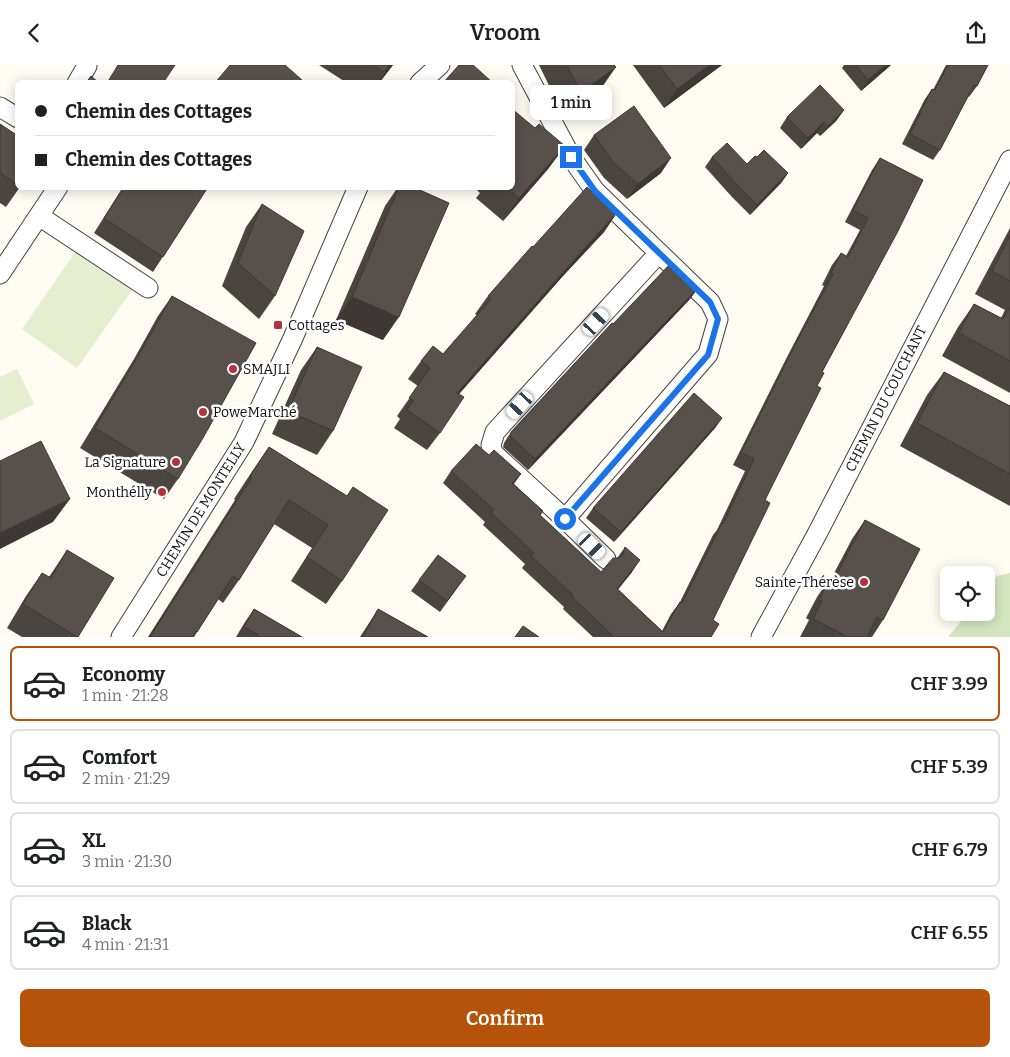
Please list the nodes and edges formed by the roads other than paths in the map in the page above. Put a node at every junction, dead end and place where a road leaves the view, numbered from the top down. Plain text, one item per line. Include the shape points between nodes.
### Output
1 (87, 65) edge
2 (440, 65) edge
3 (522, 65) edge
4 (79, 80) edge
5 (423, 80) edge
6 (0, 107) edge
7 (15, 116) edge
8 (1010, 160) edge
9 (56, 190) edge
10 (357, 190) edge
11 (39, 216) junction
12 (659, 253) junction
13 (0, 274) edge
14 (148, 288) dead end
15 (565, 519) junction
16 (606, 559) dead end
17 (121, 637) edge
18 (761, 637) edge

1 - 4 street
2 - 5 street
3 - 12 street via 571,157 595,191
6 - 7 street
8 - 18 street, CHEMIN DU COUCHANT
9 - 11 street
10 - 17 street, CHEMIN DE MONTELLY via 244,442
11 - 13 street
11 - 14 street
12 - 15 street via 710,302 718,319 708,355
12 - 15 street via 495,432 490,445 493,453
15 - 16 street

